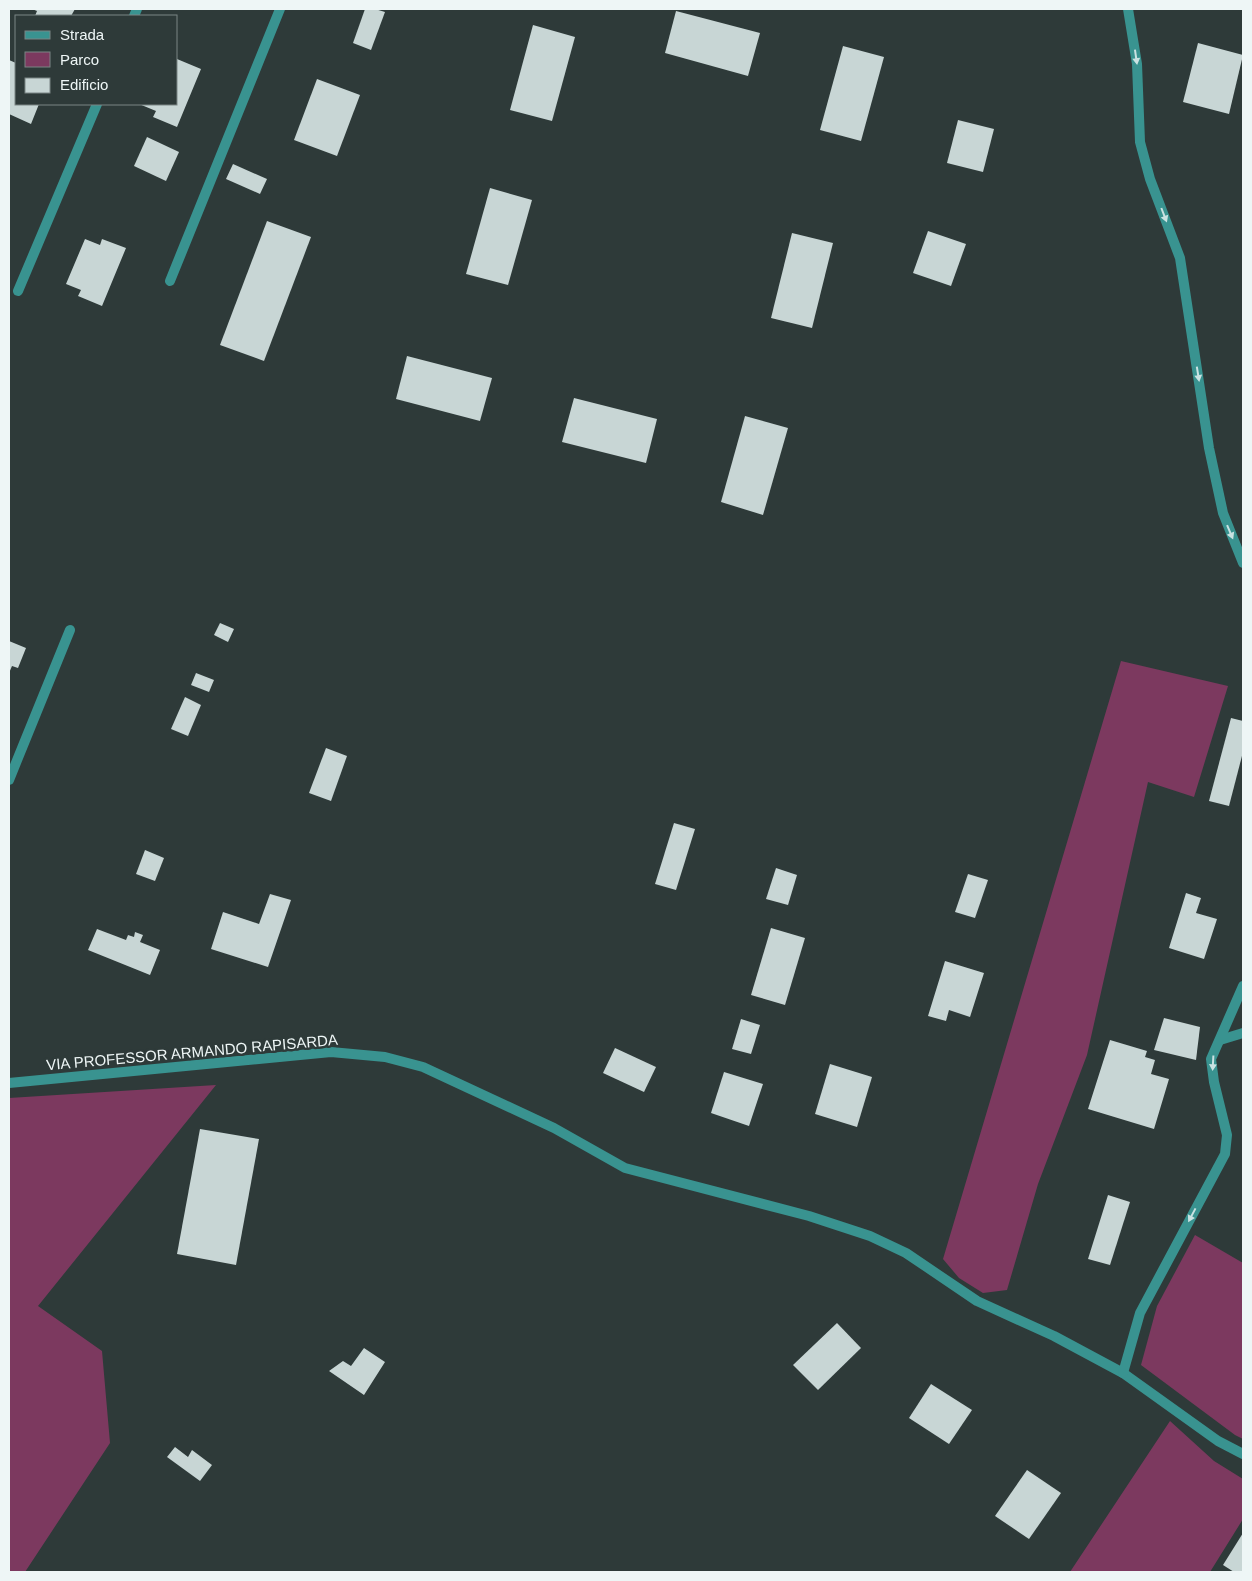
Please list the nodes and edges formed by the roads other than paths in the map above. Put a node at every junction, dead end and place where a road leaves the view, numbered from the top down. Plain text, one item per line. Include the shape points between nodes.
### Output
1 (280, 9) edge
2 (1128, 9) edge
3 (97, 105) edge
4 (170, 282) dead end
5 (18, 291) dead end
6 (1243, 563) edge
7 (70, 630) dead end
8 (9, 780) edge
9 (1243, 986) edge
10 (1243, 1033) edge
11 (1220, 1040) junction
12 (9, 1082) edge
13 (1122, 1373) junction
14 (1243, 1454) edge

1 - 4 street
2 -> 6 street via 1137,64 1140,142 1150,179 1180,258 1222,513
3 - 5 street
7 - 8 street
9 - 11 street
10 - 11 street
11 -> 13 street via 1211,1059 1227,1135 1225,1154 1140,1313
12 - 13 street, VIA PROFESSOR ARMANDO RAPISARDA via 332,1052 386,1057 423,1067 554,1128 624,1168 809,1216 870,1236 906,1253 977,1301 1054,1336
13 - 14 street, VIA PROFESSOR ARMANDO RAPISARDA via 1218,1441

